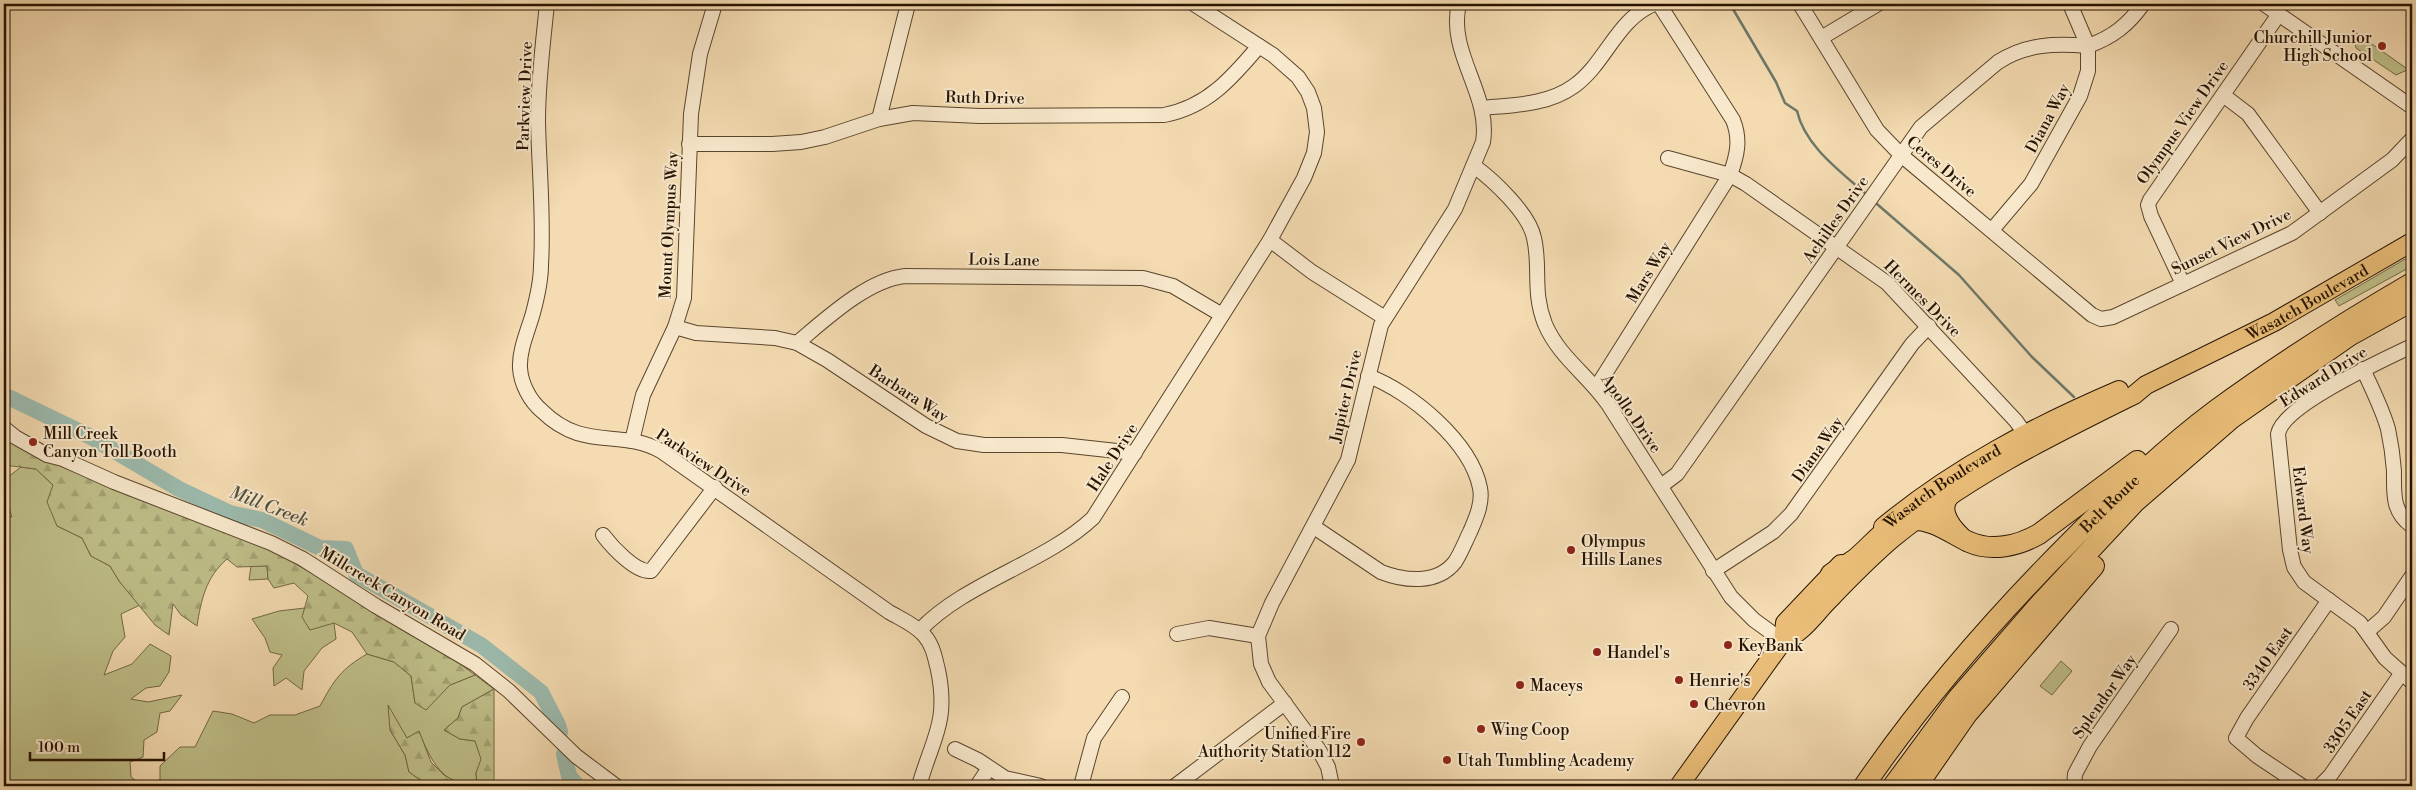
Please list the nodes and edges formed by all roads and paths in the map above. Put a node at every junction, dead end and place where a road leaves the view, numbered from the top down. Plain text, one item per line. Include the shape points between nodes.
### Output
1 (547, 4) edge
2 (715, 4) edge
3 (908, 4) edge
4 (1194, 4) edge
5 (1459, 4) edge
6 (1654, 4) edge
7 (1659, 4) edge
8 (1800, 4) edge
9 (1878, 4) edge
10 (2070, 4) edge
11 (2143, 4) edge
12 (2264, 4) edge
13 (2279, 14) junction
14 (1821, 38) junction
15 (1259, 46) junction
16 (2088, 46) junction
17 (2223, 95) junction
18 (2412, 107) edge
19 (1482, 108) junction
20 (879, 118) junction
21 (2412, 139) edge
22 (689, 144) junction
23 (1901, 155) junction
24 (1668, 158) dead end
25 (1474, 166) junction
26 (1730, 175) junction
27 (2320, 214) junction
28 (1992, 230) junction
29 (1270, 240) junction
30 (2412, 242) edge
31 (1837, 246) junction
32 (2412, 283) edge
33 (2183, 284) junction
34 (2412, 302) edge
35 (1222, 315) junction
36 (1385, 318) junction
37 (2101, 319) joint
38 (1929, 326) junction
39 (2337, 326) junction
40 (675, 327) junction
41 (797, 343) junction
42 (2412, 346) edge
43 (2363, 369) junction
44 (1368, 376) junction
45 (1596, 388) junction
46 (2232, 418) junction
47 (4, 426) edge
48 (2280, 426) joint
49 (2029, 439) junction
50 (632, 441) junction
51 (1135, 453) junction
52 (1661, 486) junction
53 (715, 487) junction
54 (1952, 493) junction
55 (1916, 521) junction
56 (2412, 526) edge
57 (1314, 527) junction
58 (603, 535) dead end
59 (1964, 539) junction
60 (1713, 571) junction
61 (1831, 574) junction
62 (2412, 576) edge
63 (2328, 600) junction
64 (2171, 628) dead end
65 (920, 630) junction
66 (2368, 631) junction
67 (1177, 634) dead end
68 (1258, 636) junction
69 (1783, 641) junction
70 (2401, 674) junction
71 (2412, 682) edge
72 (1122, 697) dead end
73 (1285, 703) junction
74 (955, 749) dead end
75 (989, 768) junction
76 (616, 786) edge
77 (919, 786) edge
78 (977, 786) edge
79 (1041, 786) edge
80 (1081, 786) edge
81 (1175, 786) edge
82 (1332, 786) edge
83 (1679, 786) edge
84 (1864, 786) edge
85 (1893, 786) edge
86 (1917, 786) edge
87 (2074, 786) edge
88 (2302, 786) edge
89 (2320, 786) edge

1 - 50 street, Parkview Drive via 539,72 541,266 535,304 520,359 521,376 526,390 542,412 565,428 589,438
2 - 22 street, Mount Olympus Way via 696,74
3 - 20 street
4 - 15 street, Hale Drive
5 - 19 street, Jupiter Drive via 1458,38
6 - 19 street via 1627,22 1586,75 1566,92 1544,101
7 - 26 street via 1733,120 1738,146
8 - 14 street, Ceres Drive
9 - 14 street
10 - 16 street
11 - 16 street via 2114,34
12 - 13 street
13 - 17 street, Olympus View Drive
13 - 18 street
14 - 23 street, Ceres Drive via 1877,130
15 - 20 street, Ruth Drive via 1224,85 1198,104 1174,113 1152,116 926,113
15 - 29 street, Hale Drive via 1298,77 1312,100 1316,120 1314,153 1308,170
16 - 23 street, Achilles Drive via 2040,46 2004,58 1928,120
16 - 28 street, Diana Way via 2088,71 2080,96 2031,184
17 - 27 street via 2248,114
17 - 33 street, Olympus View Drive via 2157,188 2148,206
19 - 25 street, Jupiter Drive via 1485,132
20 - 22 street, Ruth Drive via 801,142
21 - 27 street, Sunset View Drive via 2392,160
22 - 40 street, Mount Olympus Way via 685,290
23 - 28 street, Ceres Drive
23 - 31 street, Achilles Drive
24 - 26 street, Hermes Drive
25 - 36 street, Jupiter Drive via 1443,228
25 - 45 street, Apollo Drive via 1505,194 1531,228 1535,243 1537,297 1545,324 1563,355
26 - 31 street, Hermes Drive
26 - 45 street, Mars Way
27 - 33 street, Sunset View Drive via 2292,233
28 - 37 street, Ceres Drive
29 - 35 street, Hale Drive
29 - 36 street via 1312,272
30 - 49 main road, Wasatch Boulevard via 2274,322 2146,385 2134,395
31 - 38 street, Hermes Drive via 1887,283
31 - 52 street, Achilles Drive via 1677,474
32 - 39 highway, Belt Route
33 - 37 street, Sunset View Drive via 2113,317
34 - 46 highway, Belt Route via 2349,336
35 - 41 street, Lois Lane via 1174,286 1143,278 905,276 873,286
35 - 51 street, Hale Drive
36 - 44 street, Jupiter Drive via 1377,333
38 - 49 street, Hermes Drive
38 - 60 street, Diana Way via 1912,344 1792,514 1772,532
39 - 59 highway via 2214,403 2039,534 2016,544 2000,546 1976,544
39 - 84 highway, Belt Route via 2215,411 2118,493 2016,596 1936,690
40 - 41 street, Barbara Way via 696,333 774,338
40 - 50 street, Mount Olympus Way via 646,388
41 - 51 street, Barbara Way via 926,426 957,441 984,445 1062,445
42 - 43 street, Edward Drive
43 - 48 street, Edward Drive via 2326,390
43 - 56 street via 2388,432 2396,507
44 - 57 street, Jupiter Drive via 1348,460
44 - 57 street via 1395,389 1450,432 1465,451 1480,487 1481,498 1474,523 1454,563 1440,574 1420,579 1380,572
45 - 52 street, Apollo Drive
46 - 85 highway, Belt Route via 2135,502 2038,606 1958,698
46 - 86 highway via 2141,512 2045,621 1967,714
47 - 76 street, Millcreek Canyon Road via 43,443 63,459 260,538 303,559 475,664 504,686 570,750
48 - 63 street, Edward Way via 2278,438 2292,562 2304,582
49 - 54 main road, Wasatch Boulevard
49 - 61 main road, Wasatch Boulevard via 1961,470 1905,509
50 - 53 street, Parkview Drive via 649,444
51 - 65 street, Hale Drive via 1087,524 942,609
52 - 60 street, Apollo Drive
53 - 58 street via 652,572 641,570 618,553
53 - 65 street, Parkview Drive via 889,612
54 - 55 main road, Wasatch Boulevard
54 - 59 highway via 1946,500 1944,512 1950,526
55 - 59 highway via 1940,526
55 - 61 highway via 1897,524 1854,560
55 - 69 main road, Wasatch Boulevard via 1865,564 1797,635
57 - 68 street, Jupiter Drive via 1272,603
60 - 69 street, Apollo Drive via 1743,610
61 - 69 main road, Wasatch Boulevard via 1785,622
62 - 66 street via 2384,617
63 - 66 street, Edward Way
63 - 88 street, 3340 East via 2246,718 2236,738
64 - 87 street, Splendor Way via 2090,746 2075,774
65 - 77 street, Parkview Drive via 933,649 943,706 939,729
66 - 70 street, Edward Way via 2385,658
67 - 68 street via 1208,628
68 - 73 street, Jupiter Drive via 1261,664
69 - 83 main road, Wasatch Boulevard
70 - 71 street, Edward Way
70 - 89 street, 3305 East
72 - 80 street via 1094,738
73 - 81 street
73 - 82 street, Jupiter Drive via 1325,759
74 - 75 street
75 - 78 street
75 - 79 street via 1005,778

